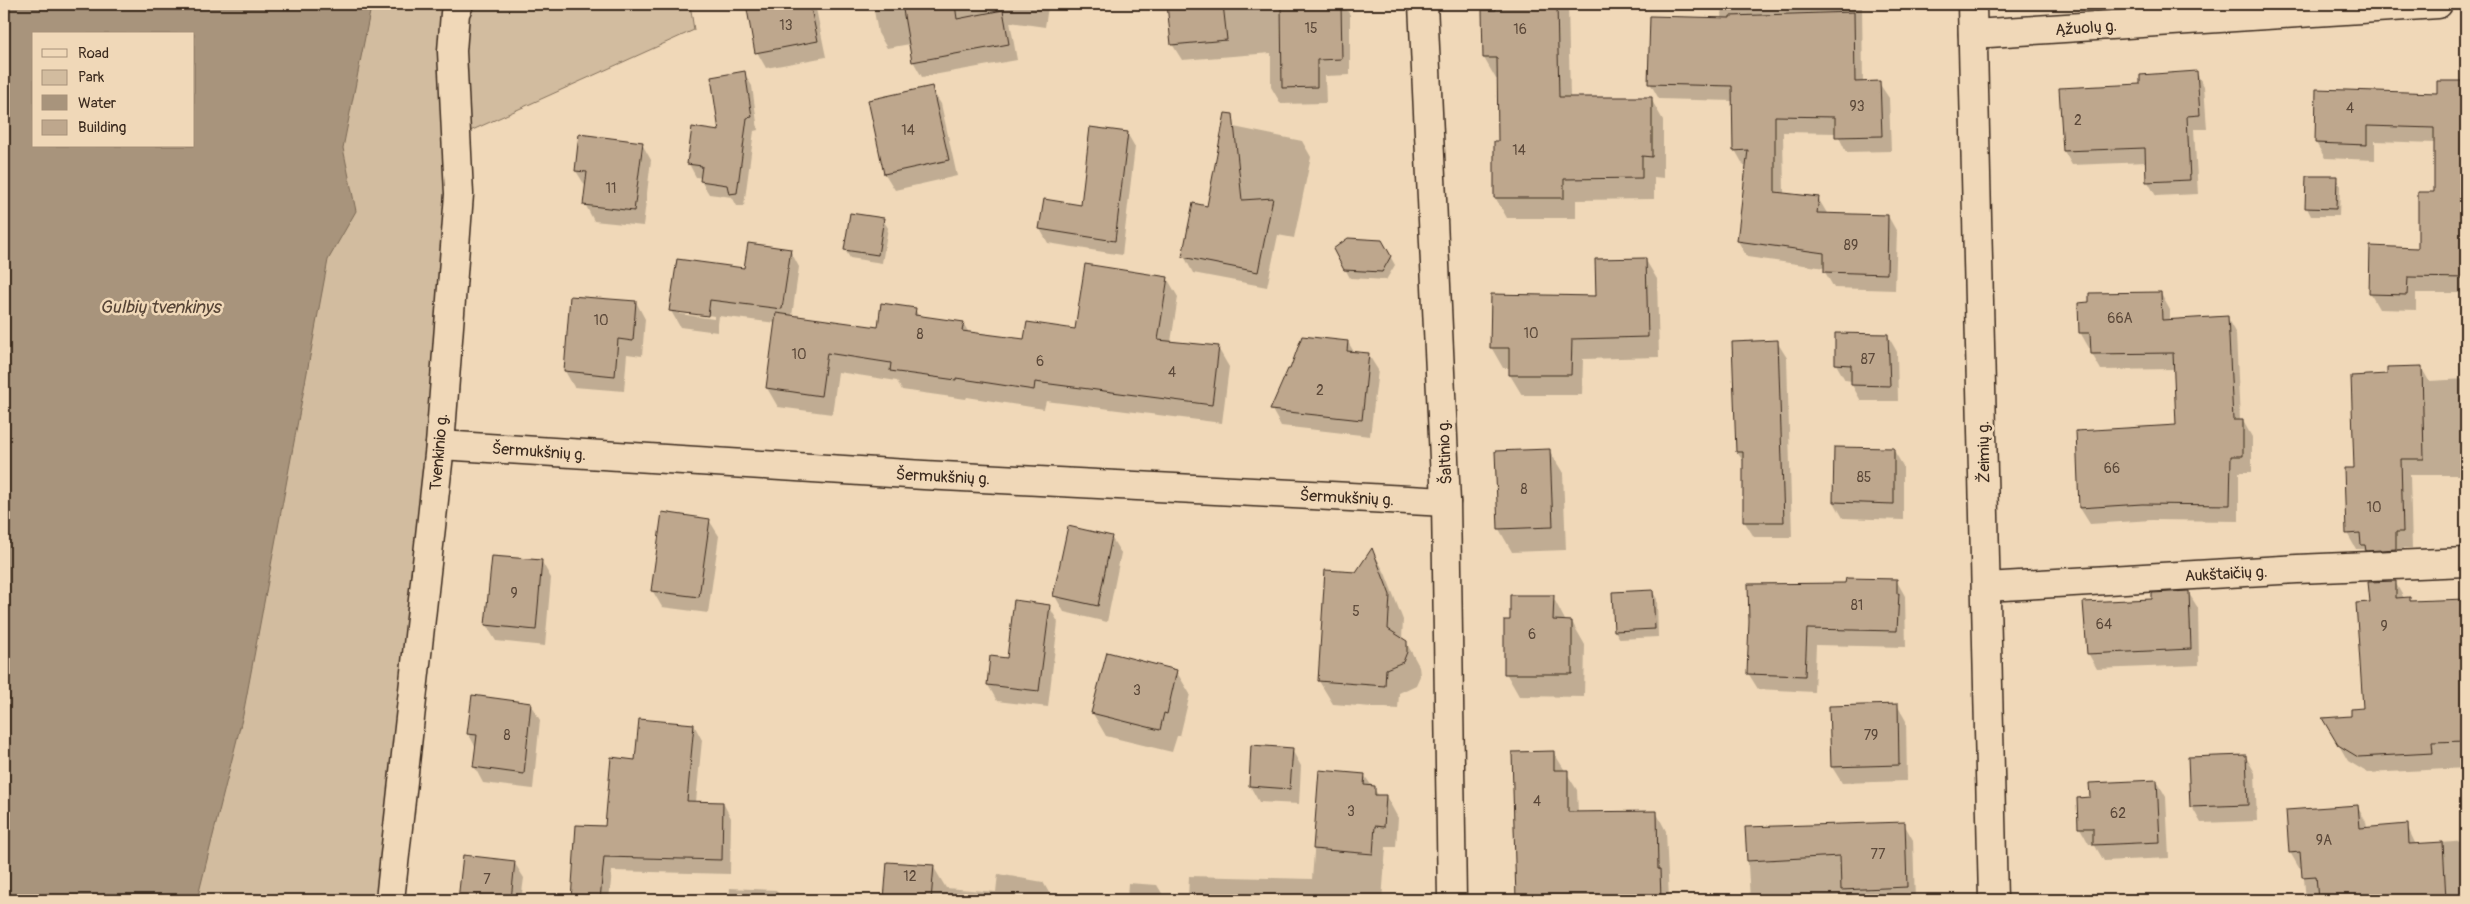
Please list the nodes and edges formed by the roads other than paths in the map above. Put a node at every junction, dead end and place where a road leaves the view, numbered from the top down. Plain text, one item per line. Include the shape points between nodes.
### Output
1 (459, 4) edge
2 (1424, 4) edge
3 (1972, 4) edge
4 (2438, 4) edge
5 (1973, 34) junction
6 (440, 445) junction
7 (1446, 502) junction
8 (2466, 562) edge
9 (1986, 587) junction
10 (390, 900) edge
11 (1452, 900) edge
12 (1993, 900) edge

1 - 6 street, Tvenkinio g. via 452,51 459,194
2 - 7 street, Šaltinio g.
3 - 5 street, Žeimių g.
4 - 5 street, Ąžuolų g.
5 - 9 street, Žeimių g.
6 - 7 street, Šermukšnių g. via 924,475
6 - 10 street, Tvenkinio g.
7 - 11 street, Šaltinio g.
8 - 9 street, Aukštaičių g.
9 - 12 street, Žeimių g.

